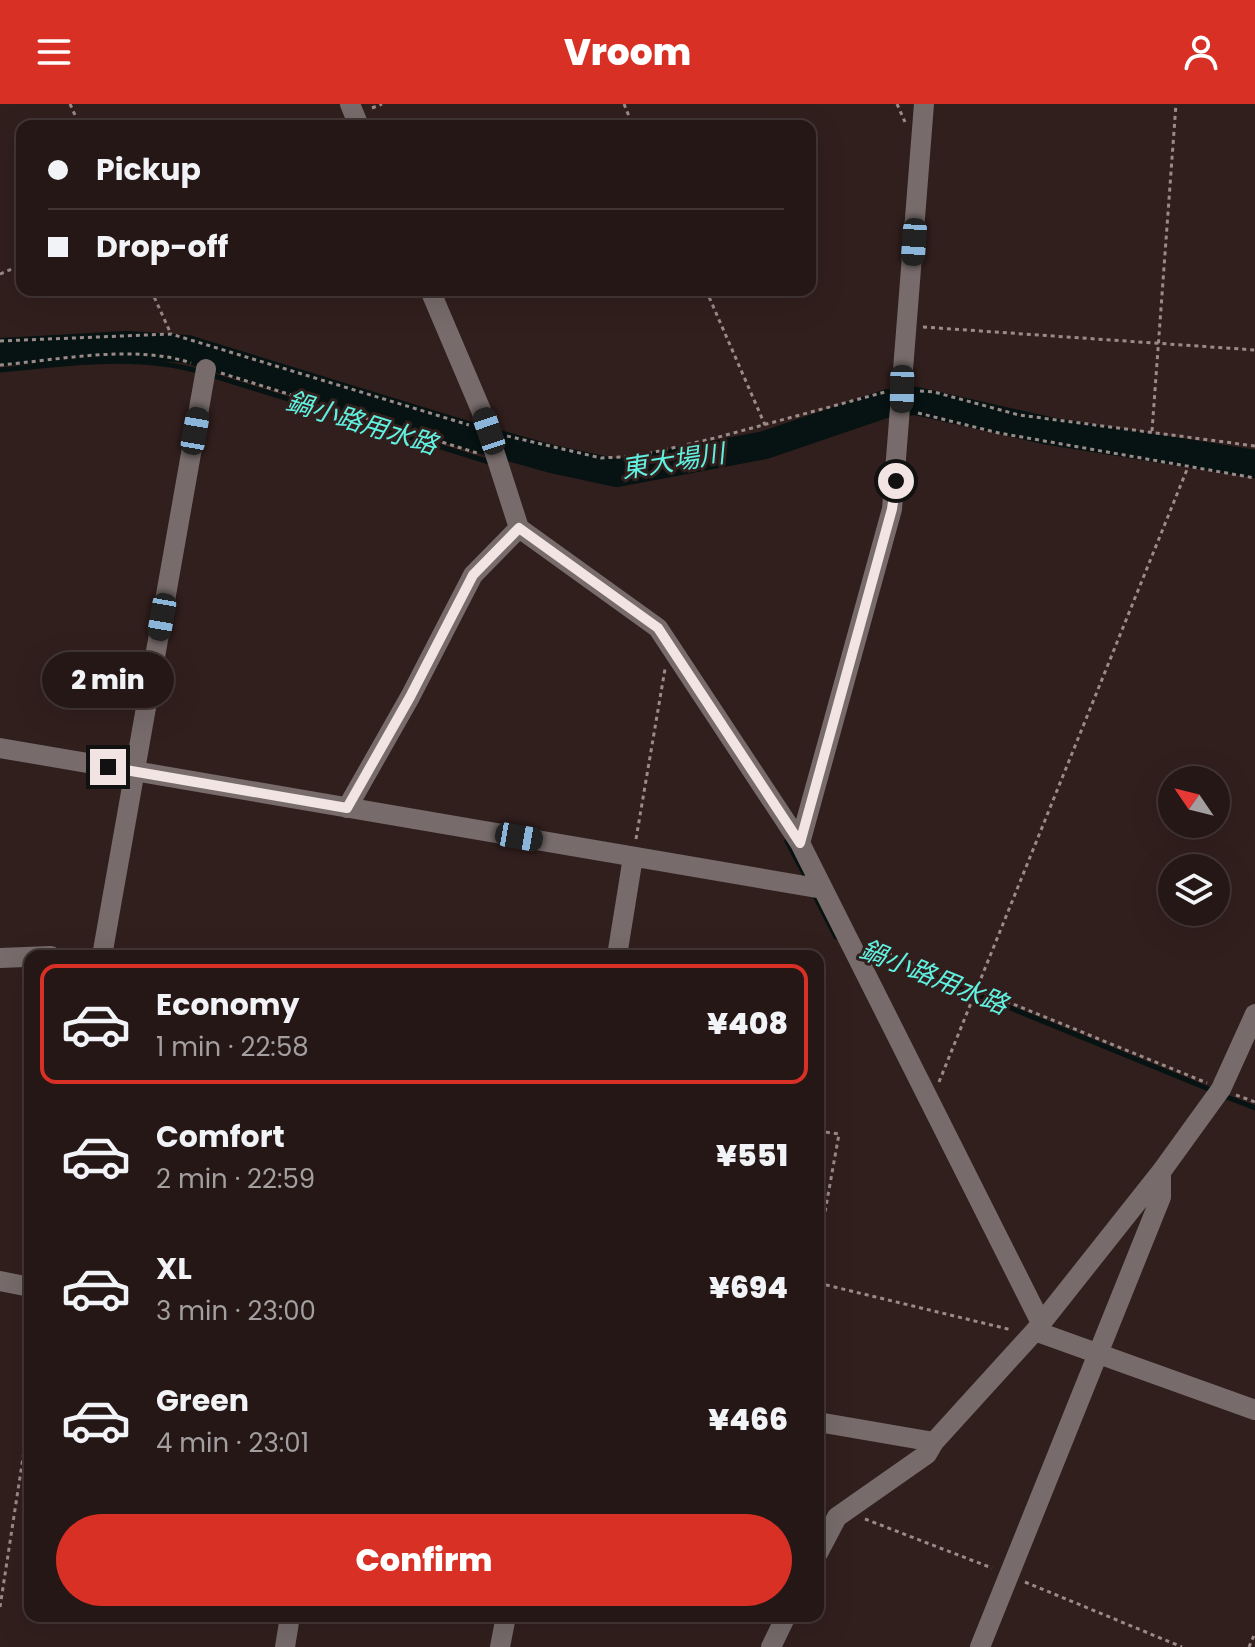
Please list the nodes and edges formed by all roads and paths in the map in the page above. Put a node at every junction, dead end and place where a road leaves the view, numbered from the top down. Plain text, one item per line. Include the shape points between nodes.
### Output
1 (924, 104) edge
2 (1176, 104) edge
3 (154, 296) edge
4 (433, 296) edge
5 (709, 296) edge
6 (907, 326) junction
7 (171, 334) junction
8 (0, 341) edge
9 (1159, 344) junction
10 (1255, 350) edge
11 (0, 365) edge
12 (206, 369) junction
13 (902, 389) junction
14 (902, 412) junction
15 (765, 425) junction
16 (489, 431) junction
17 (1152, 432) junction
18 (1255, 446) edge
19 (498, 460) junction
20 (1188, 467) junction
21 (1255, 478) edge
22 (519, 528) junction
23 (669, 646) junction
24 (0, 748) edge
25 (135, 771) junction
26 (347, 808) junction
27 (800, 843) junction
28 (633, 857) junction
29 (823, 889) junction
30 (847, 936) junction
31 (103, 950) edge
32 (618, 950) edge
33 (24, 957) edge
34 (0, 958) edge
35 (977, 989) junction
36 (1255, 1014) edge
37 (1221, 1089) junction
38 (929, 1098) junction
39 (1255, 1102) edge
40 (824, 1132) edge
41 (1161, 1172) junction
42 (824, 1218) edge
43 (0, 1281) edge
44 (824, 1284) edge
45 (24, 1286) edge
46 (1036, 1330) junction
47 (1099, 1354) junction
48 (1255, 1410) edge
49 (824, 1423) edge
50 (934, 1442) junction
51 (24, 1451) edge
52 (824, 1542) edge
53 (0, 1607) edge
54 (289, 1622) edge
55 (505, 1622) edge
56 (783, 1622) edge
57 (1255, 1633) edge
58 (285, 1647) edge
59 (500, 1647) edge
60 (771, 1647) edge
61 (980, 1647) edge
62 (1249, 1647) edge

1 - 6 street
2 - 9 path
3 - 7 path
4 - 16 street
5 - 15 path
6 - 9 path
6 - 13 street
7 - 8 path
7 - 16 path
9 - 10 path
9 - 17 path
11 - 12 path via 111,355 173,357
12 - 19 path
12 - 25 street
13 - 14 street
13 - 15 path
13 - 17 path via 934,392 1019,415
14 - 20 path
14 - 27 street via 892,509
15 - 16 path via 638,456 601,458
16 - 19 street
17 - 18 path
19 - 22 street
20 - 21 path
20 - 35 path
22 - 23 street via 658,628
22 - 26 street via 473,575
23 - 27 street
23 - 28 path
24 - 25 street
25 - 26 street
25 - 31 street
26 - 28 street
27 - 29 street
28 - 29 street
28 - 32 street
29 - 30 street
30 - 35 path
30 - 38 street
33 - 34 street
35 - 37 path
35 - 38 path
36 - 37 street
37 - 39 path
37 - 41 street
38 - 46 street
40 - 42 path via 839,1134
41 - 46 street
41 - 47 street via 1161,1197
43 - 45 street
44 - 46 path
46 - 47 street
46 - 50 street
47 - 48 street
47 - 61 street
49 - 50 street
50 - 52 street via 927,1454 837,1517
51 - 53 path
54 - 58 street
55 - 59 street
56 - 60 street
57 - 62 path

